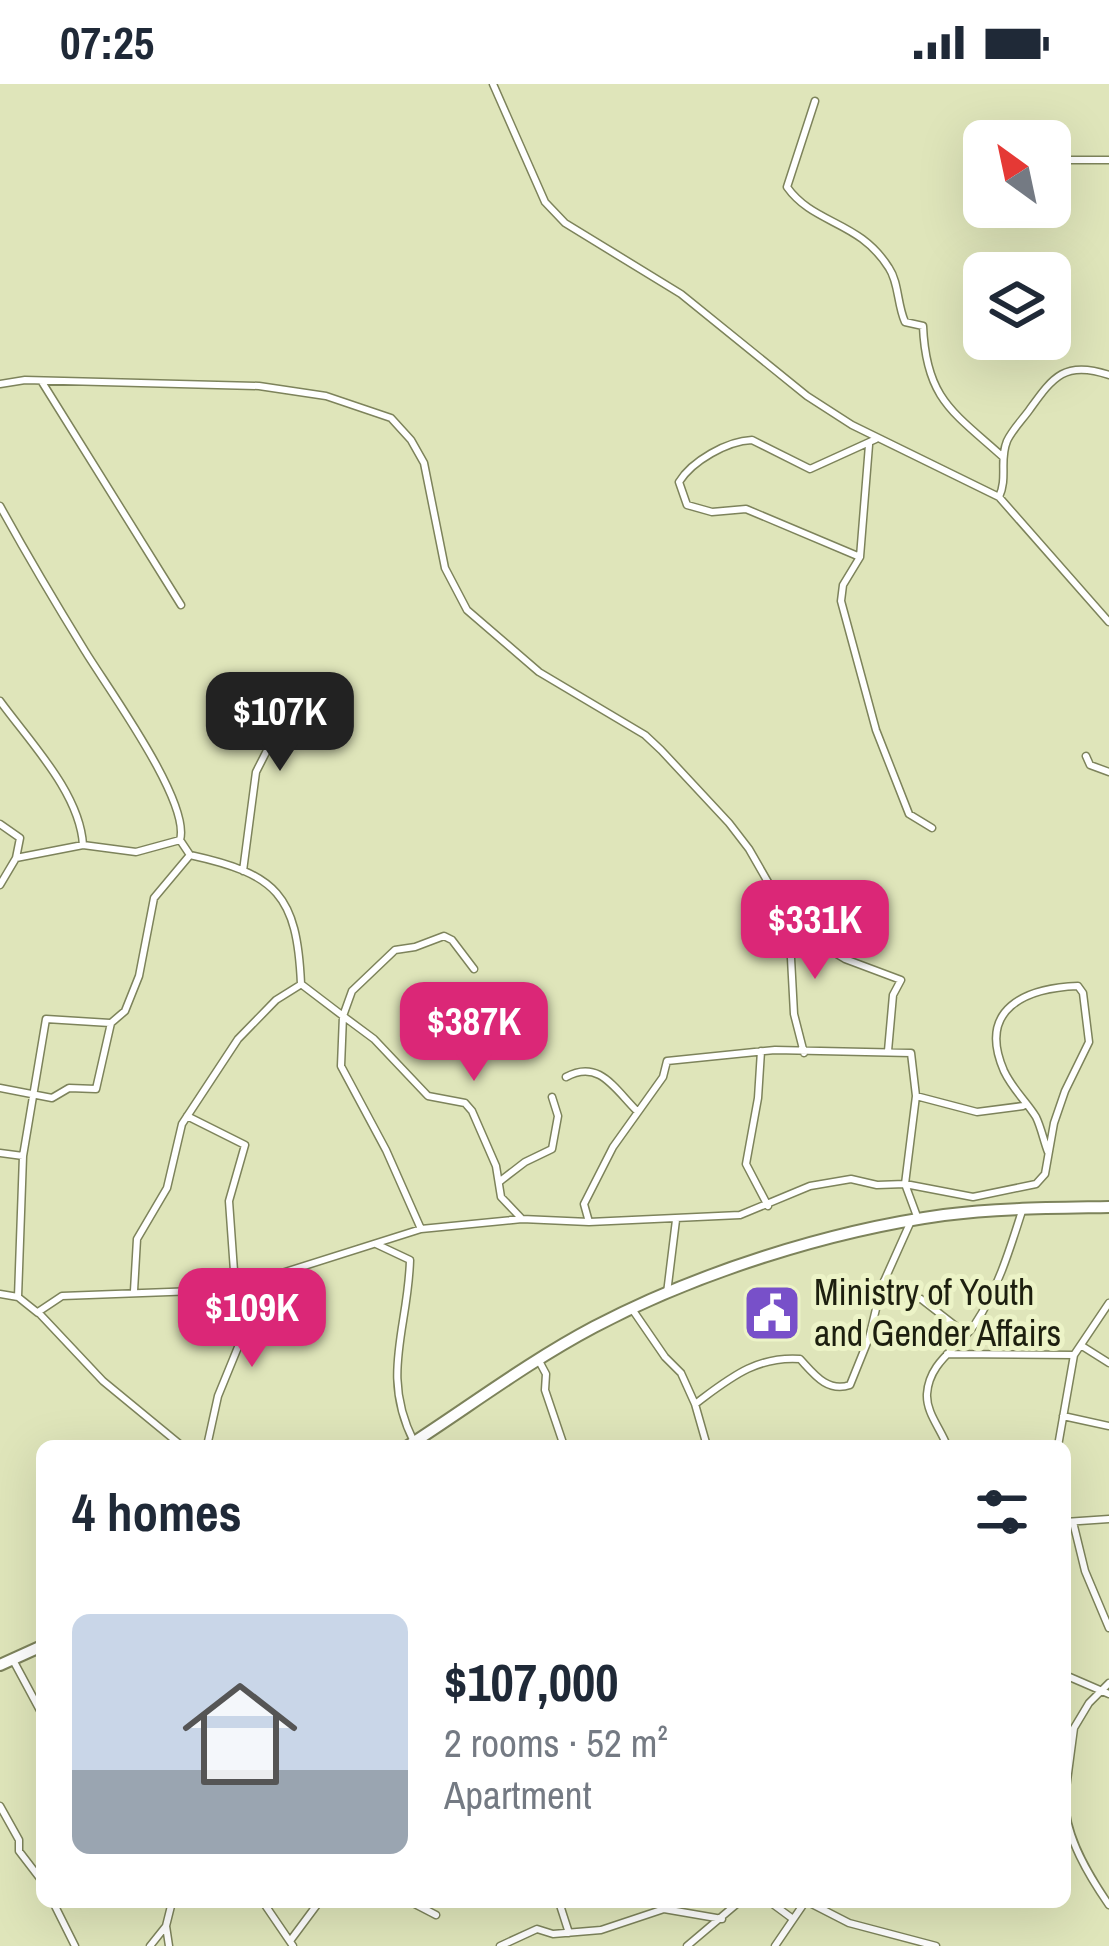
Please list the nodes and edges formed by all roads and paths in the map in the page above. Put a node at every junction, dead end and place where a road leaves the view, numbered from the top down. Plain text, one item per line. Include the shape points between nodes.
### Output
1 (493, 84) edge
2 (815, 101) dead end
3 (1071, 160) edge
4 (1109, 160) edge
5 (1109, 375) edge
6 (42, 382) junction
7 (0, 384) edge
8 (877, 438) junction
9 (869, 445) junction
10 (1004, 457) junction
11 (1000, 497) junction
12 (0, 506) edge
13 (860, 557) junction
14 (181, 605) dead end
15 (1109, 622) edge
16 (347, 695) dead end
17 (0, 701) edge
18 (1086, 756) dead end
19 (1109, 772) edge
20 (0, 824) edge
21 (932, 828) dead end
22 (180, 840) junction
23 (83, 845) junction
24 (190, 855) junction
25 (16, 858) junction
26 (243, 871) junction
27 (0, 885) edge
28 (788, 917) junction
29 (474, 969) dead end
30 (301, 985) junction
31 (343, 1016) junction
32 (111, 1023) junction
33 (760, 1051) junction
34 (888, 1051) junction
35 (804, 1053) junction
36 (566, 1078) dead end
37 (0, 1088) edge
38 (32, 1093) junction
39 (916, 1096) junction
40 (552, 1097) dead end
41 (1024, 1106) junction
42 (637, 1112) junction
43 (187, 1116) junction
44 (1048, 1152) junction
45 (0, 1153) edge
46 (23, 1156) junction
47 (499, 1182) junction
48 (905, 1184) junction
49 (768, 1206) junction
50 (1109, 1207) edge
51 (1023, 1208) junction
52 (522, 1220) junction
53 (676, 1220) junction
54 (915, 1220) junction
55 (589, 1222) junction
56 (422, 1228) junction
57 (376, 1244) junction
58 (263, 1280) junction
59 (884, 1281) junction
60 (235, 1285) junction
61 (134, 1291) junction
62 (0, 1294) edge
63 (667, 1294) junction
64 (18, 1297) junction
65 (1109, 1303) edge
66 (632, 1308) junction
67 (38, 1312) junction
68 (966, 1334) junction
69 (1080, 1345) junction
70 (946, 1354) junction
71 (1074, 1355) junction
72 (538, 1359) junction
73 (1109, 1363) edge
74 (695, 1404) junction
75 (1063, 1416) junction
76 (1109, 1426) edge
77 (173, 1440) edge
78 (208, 1440) edge
79 (410, 1440) edge
80 (417, 1440) edge
81 (562, 1440) edge
82 (705, 1440) edge
83 (947, 1440) edge
84 (1059, 1440) edge
85 (1109, 1519) edge
86 (1071, 1522) edge
87 (1071, 1528) edge
88 (1109, 1628) edge
89 (36, 1649) edge
90 (6, 1662) edge
91 (1071, 1675) edge
92 (1109, 1683) edge
93 (1105, 1693) edge
94 (36, 1705) edge
95 (1071, 1743) edge
96 (0, 1807) edge
97 (1071, 1832) edge
98 (36, 1872) edge
99 (1109, 1905) edge
100 (56, 1908) edge
101 (170, 1908) edge
102 (267, 1908) edge
103 (315, 1908) edge
104 (422, 1908) edge
105 (561, 1908) edge
106 (733, 1908) edge
107 (779, 1908) edge
108 (802, 1908) edge
109 (819, 1908) edge
110 (436, 1916) dead end
111 (722, 1918) junction
112 (794, 1918) junction
113 (166, 1926) junction
114 (549, 1933) junction
115 (569, 1933) junction
116 (291, 1944) edge
117 (75, 1946) edge
118 (150, 1946) edge
119 (169, 1946) edge
120 (500, 1946) edge
121 (552, 1946) edge
122 (688, 1946) edge
123 (775, 1946) edge
124 (936, 1946) edge

1 - 8 street via 545,202 565,223 681,294 807,396
2 - 10 street via 788,188 800,205 854,230 876,251 892,272 906,324 923,326 932,384
3 - 4 street
5 - 10 street via 1070,372 1043,387
6 - 7 street
6 - 14 street
6 - 28 street via 259,386 326,395 391,418 424,463 445,568 467,610 539,673 661,750 749,849
8 - 9 street
8 - 11 street
9 - 13 street
9 - 13 street via 810,469 742,440 692,466 679,482 687,505 746,509
10 - 11 street
11 - 15 street
12 - 22 street via 159,771
13 - 21 street via 841,601 909,814
16 - 26 street via 297,700 286,711 256,772
17 - 23 street via 58,783
18 - 19 street
20 - 25 street via 20,838
22 - 23 street via 136,852
22 - 24 street
23 - 25 street
24 - 26 street
24 - 32 street via 154,898 134,992
25 - 27 street
26 - 30 street via 288,905
28 - 34 street via 829,951 901,980
28 - 35 street
29 - 31 street via 443,936 394,950 352,991
30 - 31 street
30 - 43 street via 249,1027
31 - 47 street via 428,1096 465,1103
31 - 56 street via 340,1066
32 - 38 street via 96,1089 68,1088 52,1098
32 - 38 street via 46,1019
33 - 35 street
33 - 42 street via 671,1058
33 - 49 street via 746,1164
34 - 35 street
34 - 39 street via 912,1055
36 - 42 street via 596,1072
37 - 38 street
38 - 46 street
39 - 41 street via 977,1112
39 - 48 street
40 - 47 street via 552,1149
41 - 44 street via 1035,1114
41 - 44 street via 999,1055 1002,1013 1030,994 1078,986 1089,1042
42 - 55 street via 584,1204
43 - 60 street via 244,1145 229,1201
43 - 61 street via 167,1188 137,1239
44 - 48 street via 1036,1184 973,1197
45 - 46 street
46 - 64 street
47 - 52 street via 501,1197
48 - 49 street via 821,1183
48 - 54 street
49 - 53 street
50 - 51 highway
51 - 54 highway
51 - 68 street
52 - 55 street
52 - 56 street
53 - 55 street
53 - 63 street
54 - 59 street
54 - 63 highway
56 - 57 street
57 - 58 street
57 - 79 street via 410,1260 396,1380
58 - 60 street
58 - 78 street via 242,1312 245,1330
59 - 68 street via 894,1296 921,1299
59 - 74 street via 850,1385 824,1382 800,1358 771,1360 734,1374
60 - 61 street
61 - 67 street via 62,1296
62 - 64 street
63 - 66 highway
64 - 67 street
65 - 69 street
66 - 72 highway
66 - 74 street
67 - 77 street
68 - 70 street
69 - 71 street
69 - 73 street
70 - 71 street
70 - 83 street via 927,1396
71 - 75 street
72 - 80 highway
72 - 81 street
74 - 82 street
75 - 76 street
75 - 84 street
85 - 86 street
87 - 88 street
89 - 90 highway
90 - 94 street
91 - 93 street
92 - 93 street
93 - 95 street via 1080,1715
96 - 98 street
97 - 99 street
100 - 117 street
101 - 113 street
102 - 116 street
103 - 116 street
104 - 110 street
105 - 115 street
106 - 111 street
107 - 112 street
108 - 112 street
109 - 124 street
111 - 115 street via 664,1909
111 - 122 street
112 - 123 street
113 - 118 street
113 - 119 street
114 - 115 street
114 - 120 street via 538,1929
114 - 121 street

